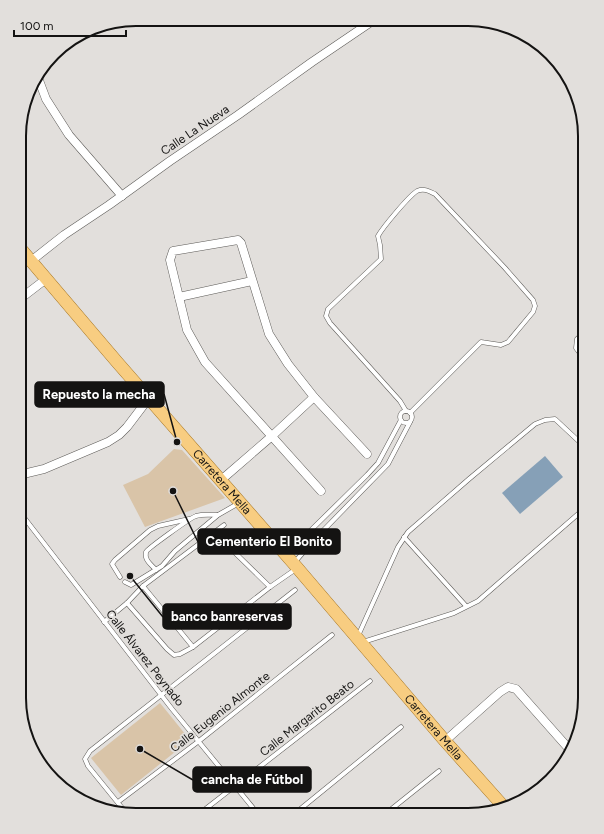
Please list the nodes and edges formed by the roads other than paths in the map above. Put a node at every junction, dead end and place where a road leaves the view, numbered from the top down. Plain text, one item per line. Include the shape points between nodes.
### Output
1 (363, 26) edge
2 (40, 83) edge
3 (122, 196) junction
4 (26, 255) edge
5 (31, 261) junction
6 (46, 279) junction
7 (252, 281) junction
8 (26, 294) edge
9 (179, 298) junction
10 (578, 338) edge
11 (578, 351) edge
12 (149, 398) junction
13 (314, 398) junction
14 (408, 412) junction
15 (401, 420) junction
16 (410, 422) junction
17 (272, 436) junction
18 (578, 439) edge
19 (367, 454) dead end
20 (26, 473) edge
21 (220, 481) junction
22 (321, 491) dead end
23 (239, 503) junction
24 (578, 514) edge
25 (218, 515) junction
26 (189, 519) junction
27 (26, 520) edge
28 (224, 525) dead end
29 (404, 538) junction
30 (226, 544) dead end
31 (284, 553) junction
32 (295, 566) junction
33 (156, 570) junction
34 (120, 577) dead end
35 (125, 582) dead end
36 (143, 586) junction
37 (270, 587) junction
38 (295, 590) dead end
39 (127, 603) junction
40 (466, 606) junction
41 (104, 622) junction
42 (332, 635) dead end
43 (359, 641) junction
44 (193, 647) junction
45 (370, 681) dead end
46 (162, 695) junction
47 (401, 727) dead end
48 (199, 741) junction
49 (445, 741) junction
50 (567, 746) edge
51 (439, 771) dead end
52 (235, 786) junction
53 (118, 802) junction
54 (500, 803) edge
55 (122, 807) edge
56 (207, 808) edge
57 (253, 808) edge
58 (300, 808) edge
59 (393, 808) edge

1 - 3 street, Calle La Nueva
2 - 3 street via 46,99 69,135
3 - 5 street, Calle La Nueva
4 - 5 main road, Carretera Mella
5 - 6 main road, Carretera Mella
6 - 8 street
6 - 12 main road, Carretera Mella
7 - 9 street
7 - 9 street via 238,240 173,251 170,260
7 - 13 street via 268,334
9 - 17 street via 187,330 205,362
10 - 11 lane
12 - 20 street via 127,427 108,442 44,469
12 - 21 main road, Carretera Mella
13 - 17 street
13 - 19 street
14 - 14 lane via 326,316 328,309 381,258 378,236 384,226 416,192 428,190 440,199 505,268 533,300 535,306 508,342 501,345 481,342
14 - 15 lane via 401,414
14 - 16 lane via 412,417
15 - 16 lane
15 - 31 lane via 378,463 307,534
16 - 32 lane via 388,464 314,540
17 - 21 street
17 - 22 street
18 - 29 lane via 555,419 535,424 468,479
21 - 23 main road, Carretera Mella
23 - 25 lane
23 - 31 main road, Carretera Mella
24 - 40 lane via 478,601
25 - 26 lane via 201,515
25 - 33 lane
26 - 33 lane via 148,550 146,559
26 - 34 lane via 150,530 112,564
27 - 41 lane, Calle Álvarez Peynado
28 - 36 lane
29 - 40 lane
29 - 43 lane
30 - 37 lane
31 - 32 main road, Carretera Mella
32 - 37 lane
32 - 43 main road, Carretera Mella
33 - 35 lane via 131,585
36 - 39 lane
36 - 44 lane
37 - 44 lane
38 - 46 lane
39 - 41 lane
39 - 44 lane via 174,655
40 - 43 lane via 454,613
41 - 46 lane, Calle Álvarez Peynado
42 - 48 lane, Calle Eugenio Almonte
43 - 49 main road, Carretera Mella
45 - 52 lane, Calle Margarito Beato
46 - 48 lane, Calle Álvarez Peynado
46 - 53 lane via 90,751 85,760
47 - 58 lane
48 - 52 lane, Calle Álvarez Peynado
48 - 53 lane, Calle Eugenio Almonte
49 - 50 street via 500,692 508,688 516,689
49 - 54 main road, Carretera Mella
51 - 59 lane
52 - 56 lane, Calle Margarito Beato
52 - 57 lane, Calle Álvarez Peynado
53 - 55 lane

